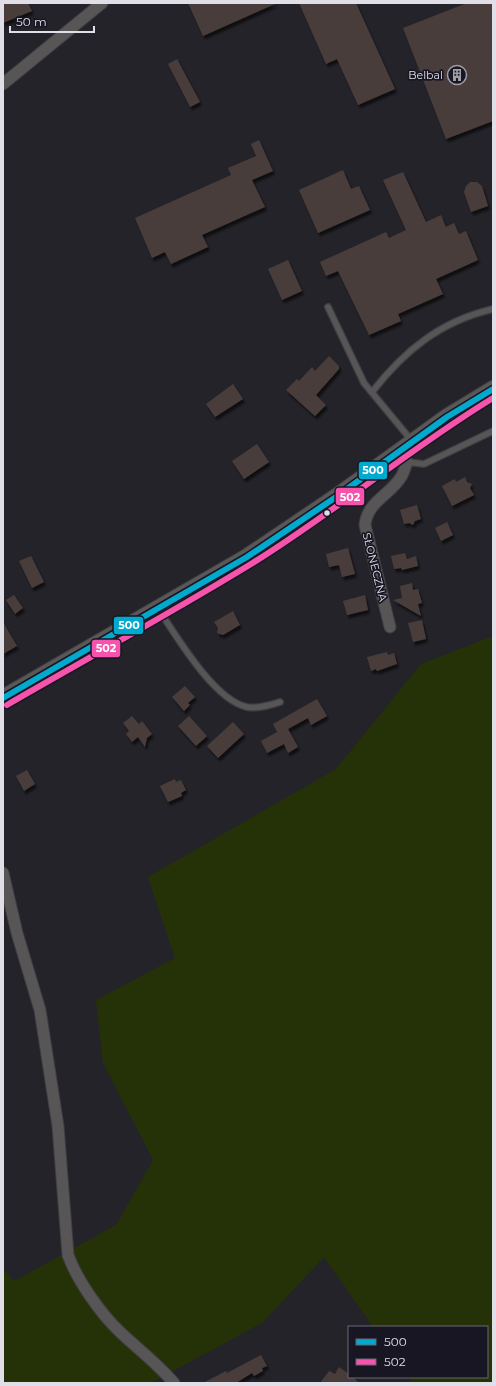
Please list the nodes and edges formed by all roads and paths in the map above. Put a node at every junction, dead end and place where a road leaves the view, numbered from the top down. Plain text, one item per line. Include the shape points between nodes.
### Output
1 (102, 3) edge
2 (3, 84) edge
3 (328, 307) dead end
4 (493, 309) edge
5 (493, 389) edge
6 (372, 392) junction
7 (493, 431) edge
8 (413, 441) junction
9 (403, 457) junction
10 (159, 609) junction
11 (390, 627) dead end
12 (3, 698) edge
13 (280, 702) dead end
14 (3, 873) edge
15 (174, 1383) edge

1 - 2 street
3 - 6 lane via 364,383
4 - 6 lane via 474,313 422,340 391,368
5 - 8 street
6 - 8 lane
7 - 9 lane via 424,464
8 - 9 street
9 - 10 street via 336,497 268,544
9 - 11 street, SŁONECZNA via 401,477 370,508 365,518
10 - 12 street
10 - 13 lane via 196,666 226,696 247,707 268,706
14 - 15 street via 17,933 40,1010 58,1126 68,1255 75,1271 106,1318

